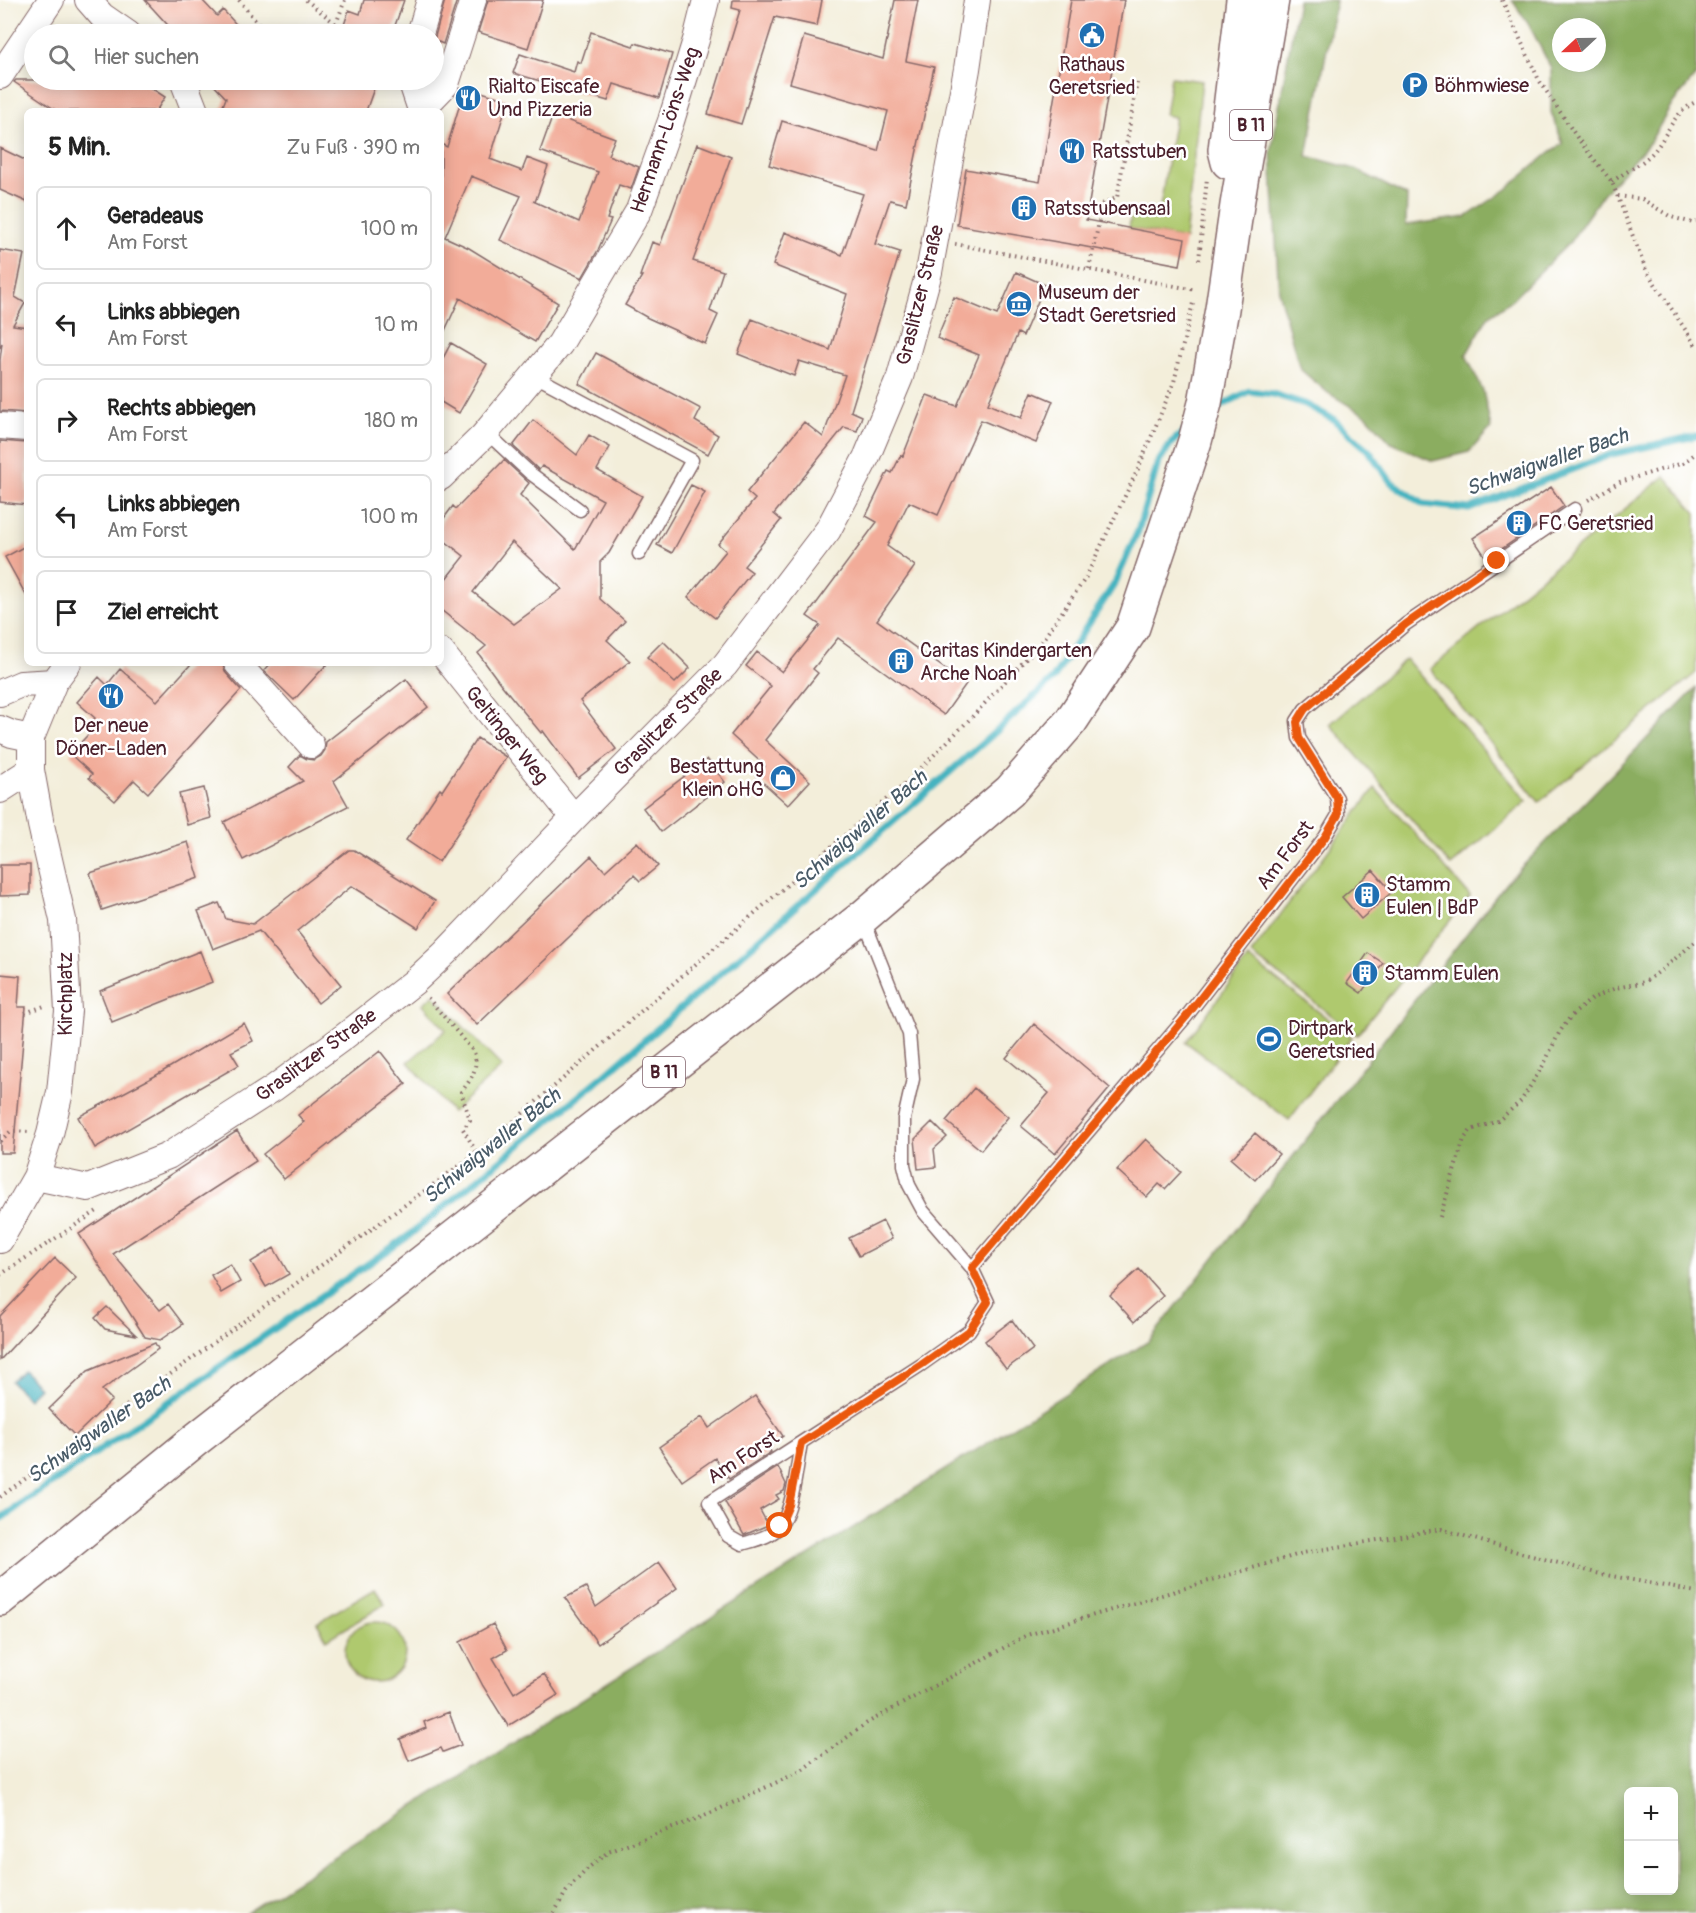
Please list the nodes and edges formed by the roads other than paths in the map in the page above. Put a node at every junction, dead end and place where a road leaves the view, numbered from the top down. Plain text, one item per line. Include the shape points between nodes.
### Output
1 (51, 0) edge
2 (88, 0) edge
3 (430, 0) edge
4 (473, 0) edge
5 (706, 0) edge
6 (977, 0) edge
7 (1243, 0) edge
8 (1272, 0) edge
9 (35, 24) edge
10 (114, 24) edge
11 (423, 24) edge
12 (24, 40) edge
13 (0, 76) edge
14 (444, 86) edge
15 (187, 90) edge
16 (414, 90) edge
17 (440, 90) edge
18 (194, 108) edge
19 (419, 108) edge
20 (422, 108) edge
21 (1237, 205) junction
22 (535, 376) junction
23 (0, 426) edge
24 (24, 428) edge
25 (486, 432) junction
26 (444, 474) edge
27 (1575, 509) road end
28 (580, 510) dead end
29 (639, 554) dead end
30 (444, 656) edge
31 (240, 666) edge
32 (61, 673) edge
33 (0, 693) edge
34 (0, 729) edge
35 (31, 738) junction
36 (311, 745) dead end
37 (31, 770) junction
38 (0, 790) edge
39 (574, 818) junction
40 (862, 917) junction
41 (36, 1177) junction
42 (0, 1240) edge
43 (972, 1268) junction
44 (801, 1443) junction
45 (0, 1599) edge

1 - 9 street
2 - 10 street
3 - 11 street
4 - 14 street
5 - 22 street, Hermann-Löns-Weg via 671,121 639,210 560,344
6 - 39 street, Graslitzer Straße via 929,272 900,377 867,456 828,530 725,665
7 - 21 main road via 1225,150
8 - 21 main road, B 11
12 - 13 street
15 - 18 street
16 - 19 street
17 - 20 street
21 - 40 main road, B 11 via 1205,403 1133,627 1071,721 1010,791
22 - 25 street, Hermann-Löns-Weg
22 - 29 lane via 692,460
23 - 24 street
25 - 26 street, Hermann-Löns-Weg
25 - 28 lane via 530,473
27 - 43 lane, Am Forst via 1406,624 1305,709 1297,722 1299,738 1337,798 1338,815 1325,837 1186,1017
30 - 39 street, Geltinger Weg
31 - 36 street
32 - 33 street
32 - 35 street
34 - 35 street
35 - 37 street, Kirchplatz
37 - 38 street
37 - 41 street, Kirchplatz via 63,920 68,1011 60,1092
39 - 41 street, Graslitzer Straße via 414,982 274,1088 168,1156 88,1188
40 - 43 lane, Am Forst via 909,1034 913,1079 904,1119 904,1165 909,1185 924,1211
40 - 45 main road, B 11 via 194,1441
41 - 42 street, Kirchplatz
43 - 44 lane, Am Forst via 988,1302 969,1331
44 - 44 lane, Am Forst via 789,1505 780,1526 764,1538 742,1544 728,1536 709,1502

